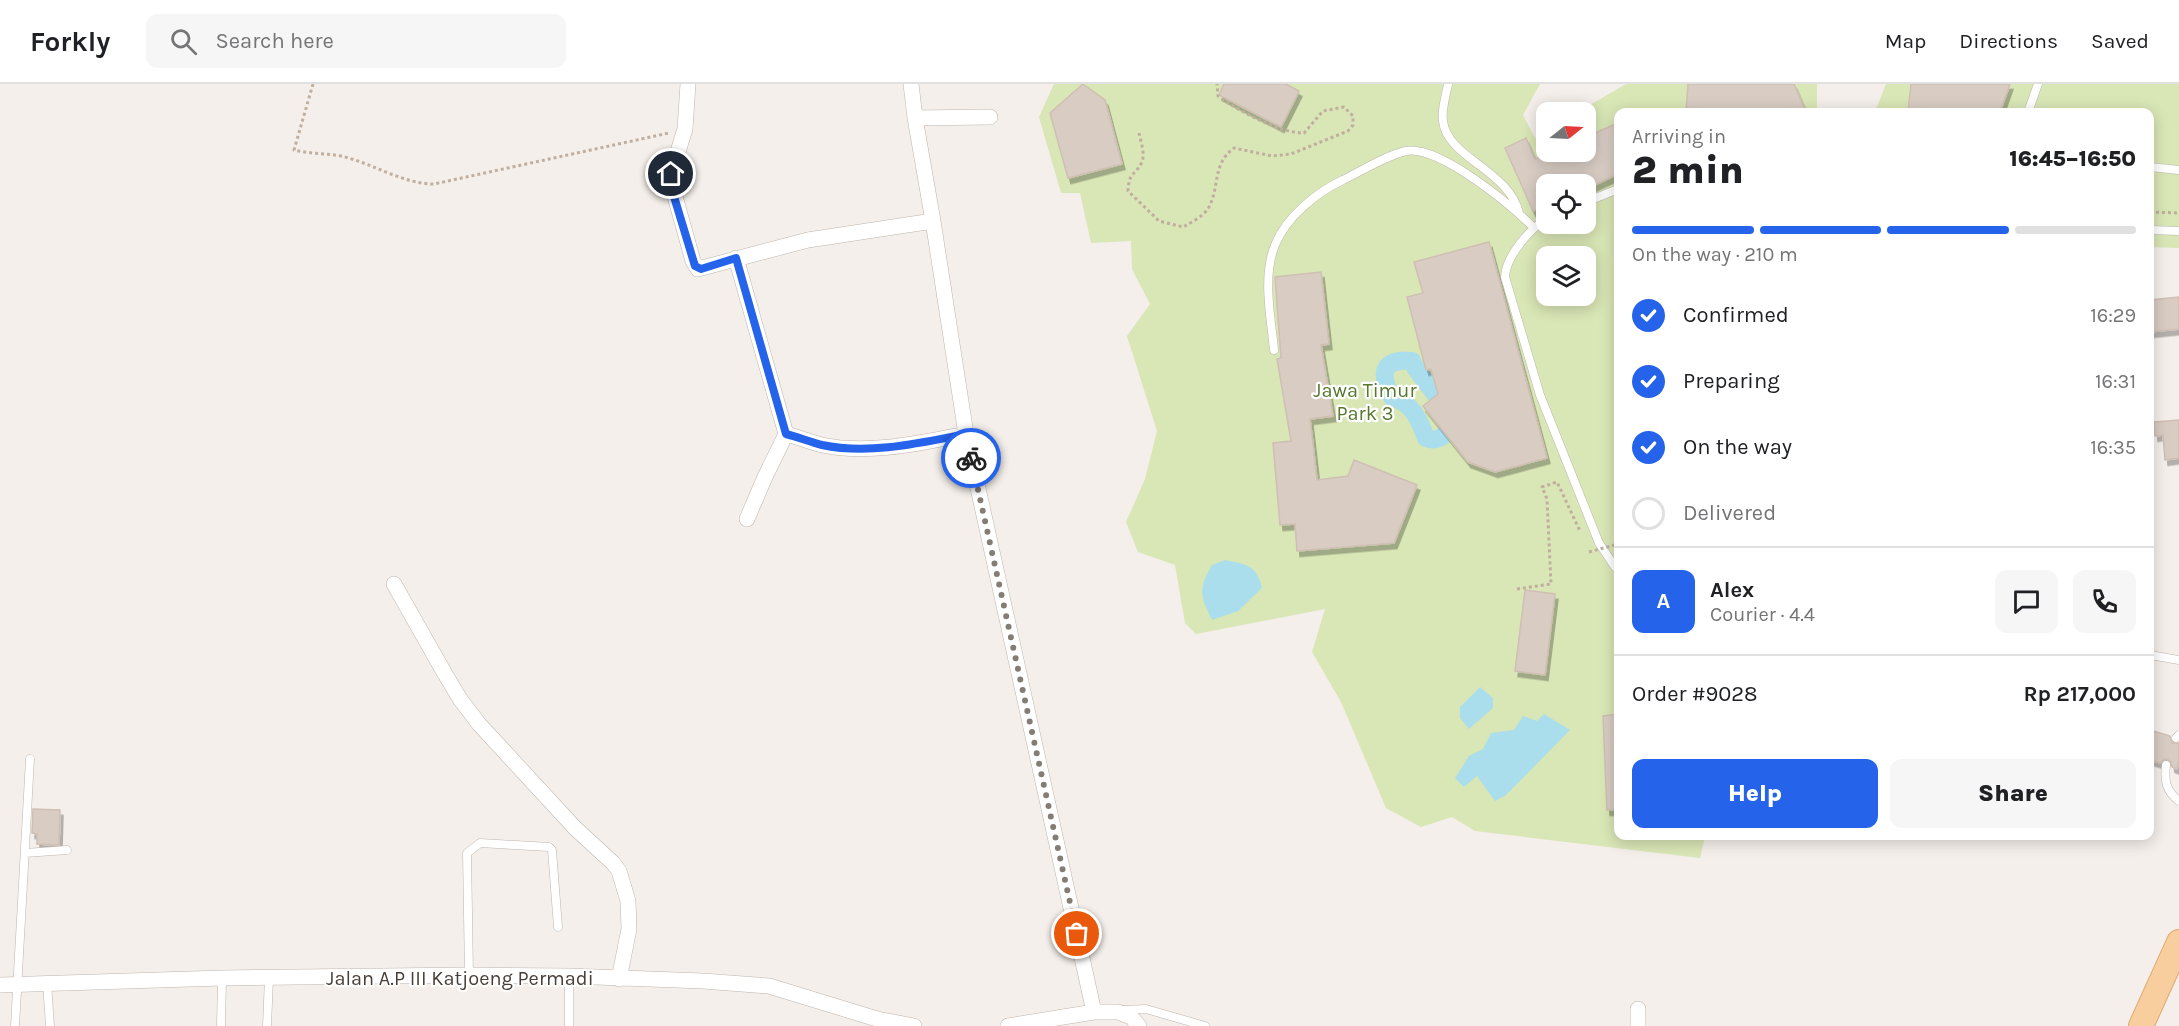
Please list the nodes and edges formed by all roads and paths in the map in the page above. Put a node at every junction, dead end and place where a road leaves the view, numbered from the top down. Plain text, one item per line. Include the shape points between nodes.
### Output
1 (313, 84) edge
2 (688, 84) edge
3 (911, 84) edge
4 (1216, 84) edge
5 (1448, 84) edge
6 (2038, 84) edge
7 (2029, 108) edge
8 (990, 117) dead end
9 (915, 118) junction
10 (685, 129) junction
11 (1139, 134) dead end
12 (2154, 167) edge
13 (2179, 170) edge
14 (1614, 191) edge
15 (1596, 198) edge
16 (2154, 212) edge
17 (1519, 213) junction
18 (2179, 213) edge
19 (933, 221) junction
20 (1536, 225) edge
21 (1533, 227) junction
22 (2154, 230) edge
23 (2179, 231) edge
24 (736, 258) junction
25 (1274, 350) dead end
26 (786, 434) junction
27 (966, 434) junction
28 (747, 519) dead end
29 (1580, 532) dead end
30 (1614, 545) edge
31 (1589, 552) dead end
32 (1614, 566) edge
33 (394, 584) dead end
34 (1517, 589) dead end
35 (2154, 656) edge
36 (2179, 660) edge
37 (30, 759) dead end
38 (2166, 765) dead end
39 (2179, 801) edge
40 (67, 850) dead end
41 (25, 853) junction
42 (558, 927) dead end
43 (2179, 942) edge
44 (469, 975) junction
45 (569, 976) junction
46 (222, 978) junction
47 (269, 978) junction
48 (619, 979) junction
49 (47, 982) junction
50 (17, 984) junction
51 (0, 985) edge
52 (1638, 1009) dead end
53 (1094, 1012) junction
54 (1118, 1012) junction
55 (15, 1026) edge
56 (50, 1026) edge
57 (221, 1026) edge
58 (267, 1026) edge
59 (569, 1026) edge
60 (914, 1026) edge
61 (1008, 1026) edge
62 (1139, 1026) edge
63 (1205, 1026) edge
64 (1638, 1026) edge
65 (2141, 1026) edge

1 - 10 path via 294,150 373,165 417,184 434,184
2 - 10 street
3 - 9 street
4 - 11 path via 1218,96 1278,129 1304,133 1323,111 1344,108 1353,116 1353,125 1348,131 1291,154 1272,156 1234,148 1225,154 1209,207 1184,227 1159,221 1128,191 1129,179 1142,163
5 - 17 lane via 1442,118 1449,139 1505,186
6 - 7 lane
8 - 9 street
9 - 19 street
10 - 24 street via 671,182 693,261 701,269
12 - 13 lane
14 - 15 lane
16 - 18 path
17 - 21 lane
17 - 25 lane via 1454,166 1431,155 1408,151 1329,186 1286,226 1275,244 1269,268
19 - 24 street via 808,240
19 - 27 street
20 - 21 lane
21 - 32 lane via 1506,266 1505,277 1540,395 1599,543
22 - 23 lane
24 - 26 street
26 - 27 street via 847,448 915,444
26 - 28 street
27 - 53 street
29 - 34 path via 1557,482 1542,486 1547,499 1551,585
30 - 31 path, bridge
33 - 48 street via 479,724 619,871 628,901 629,930
35 - 36 lane
37 - 41 lane
38 - 39 lane via 2169,793
40 - 41 lane
41 - 50 lane
42 - 44 lane via 552,850 480,843 468,853
43 - 65 main road
44 - 45 street, Jalan A.P III Katjoeng Permadi
44 - 47 street, Jalan A.P III Katjoeng Permadi
45 - 48 street, Jalan A.P III Katjoeng Permadi
45 - 59 lane
46 - 47 street, Jalan A.P III Katjoeng Permadi
46 - 49 street, Jalan A.P III Katjoeng Permadi
46 - 57 lane
47 - 58 lane
48 - 60 street, Jalan A.P III Katjoeng Permadi via 769,986 877,1019
49 - 50 street, Jalan A.P III Katjoeng Permadi
49 - 56 lane
50 - 51 street, Jalan A.P III Katjoeng Permadi
50 - 55 lane
52 - 64 street
53 - 54 street
53 - 61 street
54 - 62 street via 1131,1017
54 - 63 lane via 1146,1009

